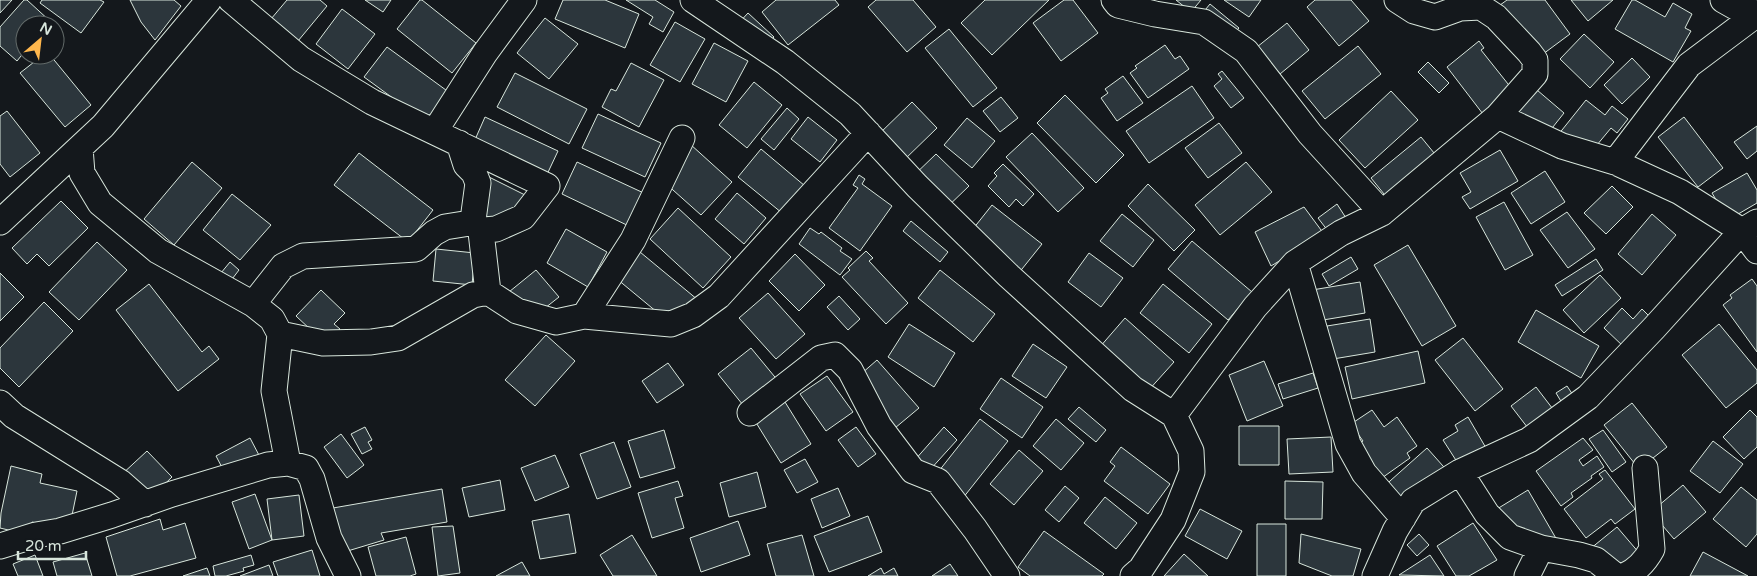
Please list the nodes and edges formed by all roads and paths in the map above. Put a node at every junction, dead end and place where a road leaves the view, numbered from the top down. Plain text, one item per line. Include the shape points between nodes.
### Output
1 (210, 0) edge
2 (231, 0) edge
3 (524, 0) edge
4 (693, 0) edge
5 (1114, 0) edge
6 (1398, 0) edge
7 (1723, 0) edge
8 (256, 8) edge
9 (1757, 14) edge
10 (1498, 116) junction
11 (435, 131) junction
12 (868, 133) junction
13 (682, 138) dead end
14 (459, 143) junction
15 (80, 148) junction
16 (1615, 162) junction
17 (1382, 213) junction
18 (0, 222) edge
19 (1749, 227) edge
20 (1757, 251) edge
21 (1295, 263) junction
22 (488, 292) junction
23 (253, 304) junction
24 (584, 316) junction
25 (280, 334) junction
26 (0, 403) edge
27 (750, 412) dead end
28 (1174, 415) junction
29 (288, 463) junction
30 (1645, 468) dead end
31 (1460, 472) junction
32 (145, 504) junction
33 (1403, 518) junction
34 (2, 541) edge
35 (1541, 548) junction
36 (348, 576) edge
37 (1007, 576) edge
38 (1134, 576) edge
39 (1376, 576) edge
40 (1527, 576) edge
41 (1616, 576) edge
42 (1624, 576) edge

1 - 15 street via 103,126
2 - 8 street
3 - 11 street
4 - 12 street via 785,62 850,114
5 - 17 street via 1118,5 1204,22 1246,51 1310,134
6 - 10 street via 1414,11 1435,17 1460,8 1481,7 1496,16 1530,52 1535,60 1535,74
7 - 9 street
8 - 11 street via 301,60 372,102
9 - 16 street via 1689,65
10 - 16 street via 1562,146
10 - 17 street
11 - 14 street
12 - 24 street via 719,296 693,316 671,324
12 - 28 street via 1009,276 1133,389
13 - 24 street via 634,240
14 - 22 street via 547,186 523,217 481,232
14 - 23 street via 466,164 478,183 470,223 445,227 416,249 303,256 283,266
15 - 18 street
15 - 23 street via 82,173 100,203 158,251
16 - 19 street
17 - 21 street via 1341,233
19 - 20 street
19 - 31 street via 1588,397 1529,440
21 - 28 street via 1255,307
21 - 33 street via 1348,444 1364,473
22 - 24 street via 517,311 556,322
22 - 25 street via 473,294 398,338 323,344
23 - 25 street via 272,319
25 - 29 street via 274,391
26 - 32 street via 14,416 120,482
27 - 37 street via 821,358 835,355 850,370 879,426 913,471 938,481
28 - 38 street via 1191,451 1192,472 1173,520
29 - 32 street via 268,465
29 - 36 street via 306,468 312,479 329,538
30 - 42 street via 1652,549 1631,573
31 - 33 street via 1413,501
31 - 35 street via 1487,514 1510,537
32 - 34 street via 60,531
33 - 39 street
35 - 40 street
35 - 41 street via 1596,560

